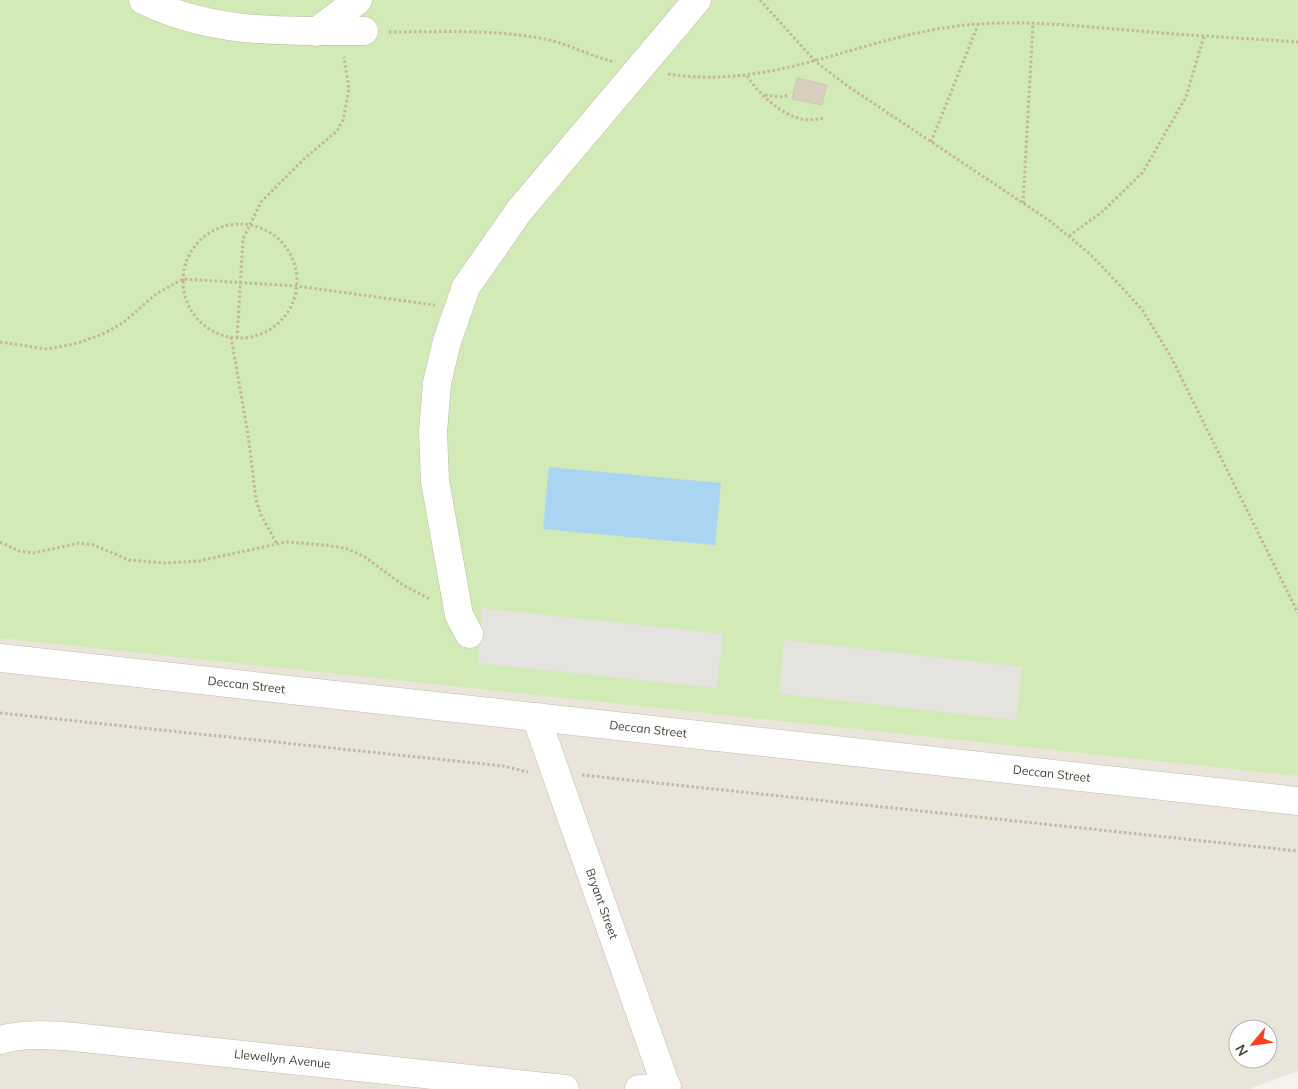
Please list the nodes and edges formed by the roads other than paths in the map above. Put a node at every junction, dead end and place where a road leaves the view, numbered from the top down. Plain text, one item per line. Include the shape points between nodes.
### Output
1 (143, 0) edge
2 (358, 0) edge
3 (697, 0) edge
4 (464, 624) road end
5 (0, 658) edge
6 (536, 717) junction
7 (1298, 801) edge
8 (0, 1040) edge
9 (667, 1088) edge
10 (565, 1089) edge
11 (640, 1089) edge

1 - 2 street via 189,18 260,31 341,31
3 - 4 street via 519,211 466,287 458,308 437,383 433,432 435,481
5 - 6 street, Deccan Street
6 - 7 street, Deccan Street
6 - 9 street, Bryant Street
8 - 10 street, Llewellyn Avenue via 43,1035 74,1037
9 - 11 street

